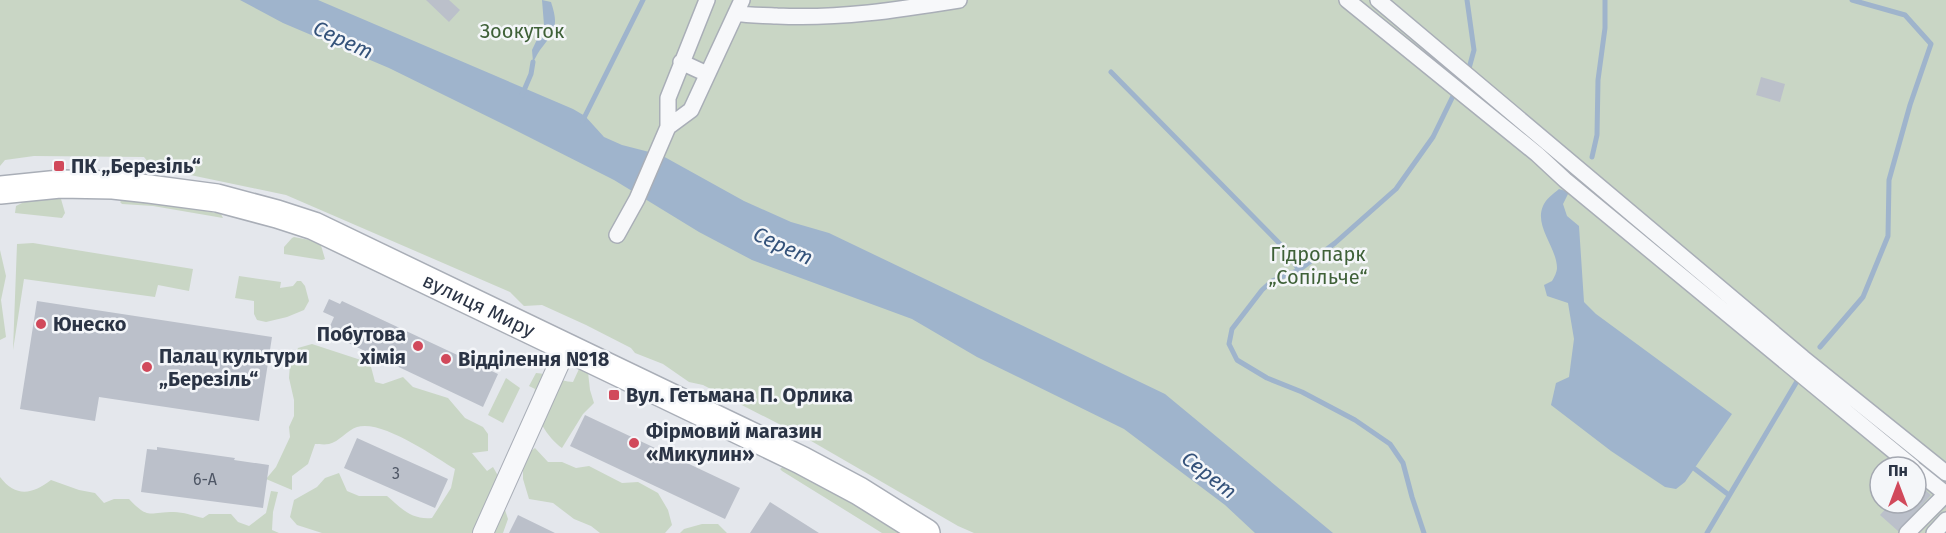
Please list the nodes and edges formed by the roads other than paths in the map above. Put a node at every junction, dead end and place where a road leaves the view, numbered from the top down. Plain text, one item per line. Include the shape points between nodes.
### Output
1 (707, 0) edge
2 (959, 0) edge
3 (1347, 0) edge
4 (1378, 0) edge
5 (739, 7) edge
6 (681, 62) junction
7 (1450, 62) junction
8 (707, 74) junction
9 (1441, 76) junction
10 (669, 127) junction
11 (1564, 157) junction
12 (1554, 169) junction
13 (0, 190) edge
14 (617, 235) dead end
15 (567, 346) junction
16 (1795, 360) junction
17 (1900, 455) edge
18 (1946, 473) edge
19 (1928, 479) edge
20 (1946, 494) edge
21 (1946, 520) edge
22 (483, 533) edge
23 (926, 533) edge
24 (1907, 533) edge
25 (1934, 533) edge

1 - 6 street
2 - 5 street via 859,15 813,17
3 - 9 street
4 - 7 street
5 - 8 street
6 - 8 street
6 - 10 street via 668,98
7 - 9 street
7 - 11 street
8 - 10 street via 691,110
9 - 12 street
10 - 14 street
11 - 12 street
11 - 16 street
12 - 16 street
13 - 15 main road, вулиця Миру via 60,184 113,185 217,198 277,214 314,226
15 - 22 street
15 - 23 main road, вулиця Миру via 801,460
16 - 17 street
16 - 18 street
19 - 20 street
20 - 24 street
21 - 25 street

